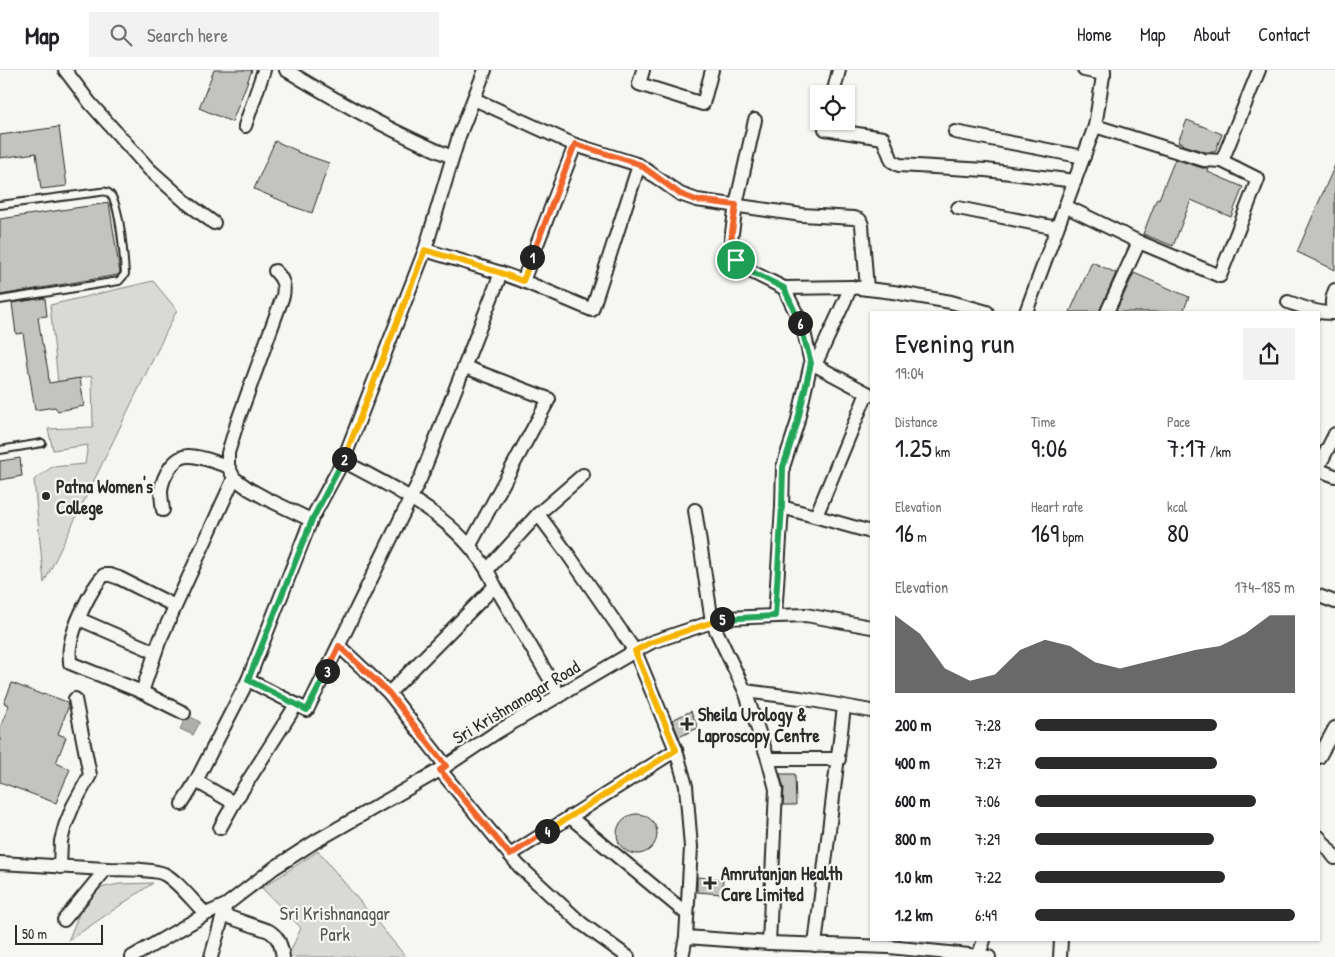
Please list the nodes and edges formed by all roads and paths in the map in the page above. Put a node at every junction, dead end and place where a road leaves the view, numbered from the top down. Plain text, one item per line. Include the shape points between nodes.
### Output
1 (65, 70) edge
2 (264, 70) edge
3 (286, 70) edge
4 (485, 70) edge
5 (643, 70) edge
6 (712, 70) edge
7 (839, 70) edge
8 (1084, 70) edge
9 (1259, 70) edge
10 (1104, 72) edge
11 (835, 85) edge
12 (474, 99) junction
13 (756, 120) dead end
14 (245, 126) dead end
15 (1095, 126) junction
16 (831, 130) edge
17 (955, 132) dead end
18 (575, 144) junction
19 (452, 157) junction
20 (1084, 157) junction
21 (1222, 161) junction
22 (639, 164) junction
23 (1075, 181) junction
24 (0, 205) edge
25 (736, 205) junction
26 (1065, 206) junction
27 (958, 208) dead end
28 (214, 223) dead end
29 (1057, 228) junction
30 (1139, 242) junction
31 (425, 250) junction
32 (275, 271) dead end
33 (501, 273) junction
34 (523, 281) junction
35 (851, 287) junction
36 (784, 288) junction
37 (867, 290) junction
38 (1335, 290) edge
39 (0, 300) edge
40 (1288, 302) dead end
41 (983, 311) edge
42 (1026, 311) edge
43 (1107, 311) edge
44 (1313, 311) edge
45 (1320, 312) edge
46 (1335, 312) edge
47 (813, 364) junction
48 (465, 367) junction
49 (869, 394) edge
50 (1335, 434) edge
51 (42, 443) dead end
52 (0, 450) edge
53 (343, 461) junction
54 (1320, 464) edge
55 (228, 466) junction
56 (1320, 470) edge
57 (583, 475) dead end
58 (1335, 476) edge
59 (234, 478) junction
60 (410, 498) junction
61 (782, 506) junction
62 (163, 510) dead end
63 (695, 510) dead end
64 (538, 514) junction
65 (816, 516) junction
66 (312, 520) junction
67 (870, 532) edge
68 (470, 545) junction
69 (488, 569) junction
70 (495, 586) junction
71 (1320, 596) edge
72 (1335, 602) edge
73 (175, 606) junction
74 (775, 616) junction
75 (79, 619) junction
76 (712, 622) junction
77 (870, 626) edge
78 (339, 646) junction
79 (635, 651) junction
80 (155, 652) junction
81 (248, 680) junction
82 (745, 691) junction
83 (142, 692) junction
84 (389, 693) junction
85 (560, 696) junction
86 (76, 700) dead end
87 (296, 704) junction
88 (844, 707) junction
89 (870, 711) edge
90 (184, 713) dead end
91 (1335, 728) edge
92 (676, 750) junction
93 (1320, 755) edge
94 (768, 759) junction
95 (839, 759) junction
96 (443, 768) junction
97 (196, 781) junction
98 (234, 803) junction
99 (182, 804) dead end
100 (570, 817) junction
101 (220, 828) dead end
102 (1320, 838) edge
103 (510, 855) junction
104 (1335, 858) edge
105 (0, 863) edge
106 (60, 867) junction
107 (106, 869) junction
108 (224, 910) junction
109 (206, 914) junction
110 (687, 914) junction
111 (64, 920) dead end
112 (686, 937) junction
113 (984, 941) edge
114 (1061, 941) edge
115 (769, 943) junction
116 (815, 944) junction
117 (889, 948) edge
118 (830, 951) edge
119 (620, 955) edge
120 (978, 956) edge
121 (132, 957) edge
122 (211, 957) edge
123 (282, 957) edge
124 (682, 957) edge
125 (989, 957) edge
126 (1060, 957) edge

1 - 28 street via 90,103 150,169 186,203
2 - 14 street
3 - 19 street via 394,131
4 - 12 street
5 - 6 street via 639,84 703,104
7 - 11 street
8 - 10 street
9 - 21 street
10 - 15 street
12 - 18 street
12 - 19 street
13 - 25 street
15 - 20 street
15 - 21 street via 1204,160
16 - 23 street via 883,138 892,161 899,165 986,170
17 - 20 street
18 - 22 street
18 - 34 street
19 - 31 street
20 - 23 street
21 - 30 street via 1258,179 1220,276
22 - 25 street via 680,194 696,200
22 - 34 street via 592,310
23 - 26 street
24 - 39 lane via 110,193 118,214 125,274 119,281
25 - 36 street via 731,240 736,260 744,268
25 - 37 street via 860,220
26 - 29 street
26 - 30 street
27 - 29 street
29 - 42 street
30 - 43 street
31 - 33 street
31 - 53 street
32 - 55 street via 282,279 283,296 238,420 228,453
33 - 34 street
33 - 48 street
35 - 36 street
35 - 37 street
35 - 47 street
36 - 47 street via 802,327
37 - 41 street via 930,298
38 - 46 street via 1332,303
40 - 44 street
45 - 46 street
47 - 49 street
47 - 61 street via 783,467
48 - 60 street
48 - 68 street via 549,399
49 - 65 street
50 - 54 street
51 - 52 lane
53 - 60 street
53 - 66 street
55 - 59 street
55 - 62 street via 195,457 181,457 164,480 161,489
56 - 58 street
57 - 64 street
59 - 66 street via 267,499
59 - 73 street
60 - 68 street via 440,518
60 - 78 street
61 - 65 street
61 - 74 street
63 - 76 street
64 - 69 street
64 - 79 street
65 - 67 street
66 - 81 street
68 - 69 street
69 - 70 street
70 - 84 street
70 - 85 street
71 - 72 street
73 - 75 street via 110,574 104,575 94,589
73 - 80 street
74 - 76 street, Sri Krishnanagar Road via 724,618
74 - 77 street, Sri Krishnanagar Road via 806,615
75 - 80 street
75 - 83 street via 70,648 70,663
76 - 79 street, Sri Krishnanagar Road
76 - 82 street
78 - 84 street
78 - 87 street via 307,710
79 - 85 street, Sri Krishnanagar Road
79 - 92 street
80 - 83 street
81 - 87 street
81 - 97 street
82 - 88 street
82 - 94 street
83 - 90 street
84 - 96 street
85 - 96 street, Sri Krishnanagar Road
86 - 106 street via 90,775 73,806 61,841
87 - 98 street
88 - 89 street
88 - 95 street
91 - 93 street
92 - 100 street
92 - 110 street via 686,786 692,847
94 - 95 street
94 - 115 street via 776,789
95 - 116 street
96 - 103 street
96 - 108 street, Sri Krishnanagar Road via 316,841 287,866 254,883
97 - 98 street
97 - 99 street
98 - 101 street
100 - 103 street
100 - 110 street
102 - 104 street
103 - 119 street via 581,923
105 - 106 street
106 - 107 street
107 - 109 street via 164,874
107 - 111 street
108 - 109 street, Sri Krishnanagar Road
108 - 122 street
108 - 123 street via 276,935
109 - 121 street, Sri Krishnanagar Road
110 - 112 street
112 - 115 street
112 - 124 street
113 - 120 street
114 - 126 street
115 - 116 street
116 - 118 street
117 - 118 street
117 - 120 street
120 - 125 street

